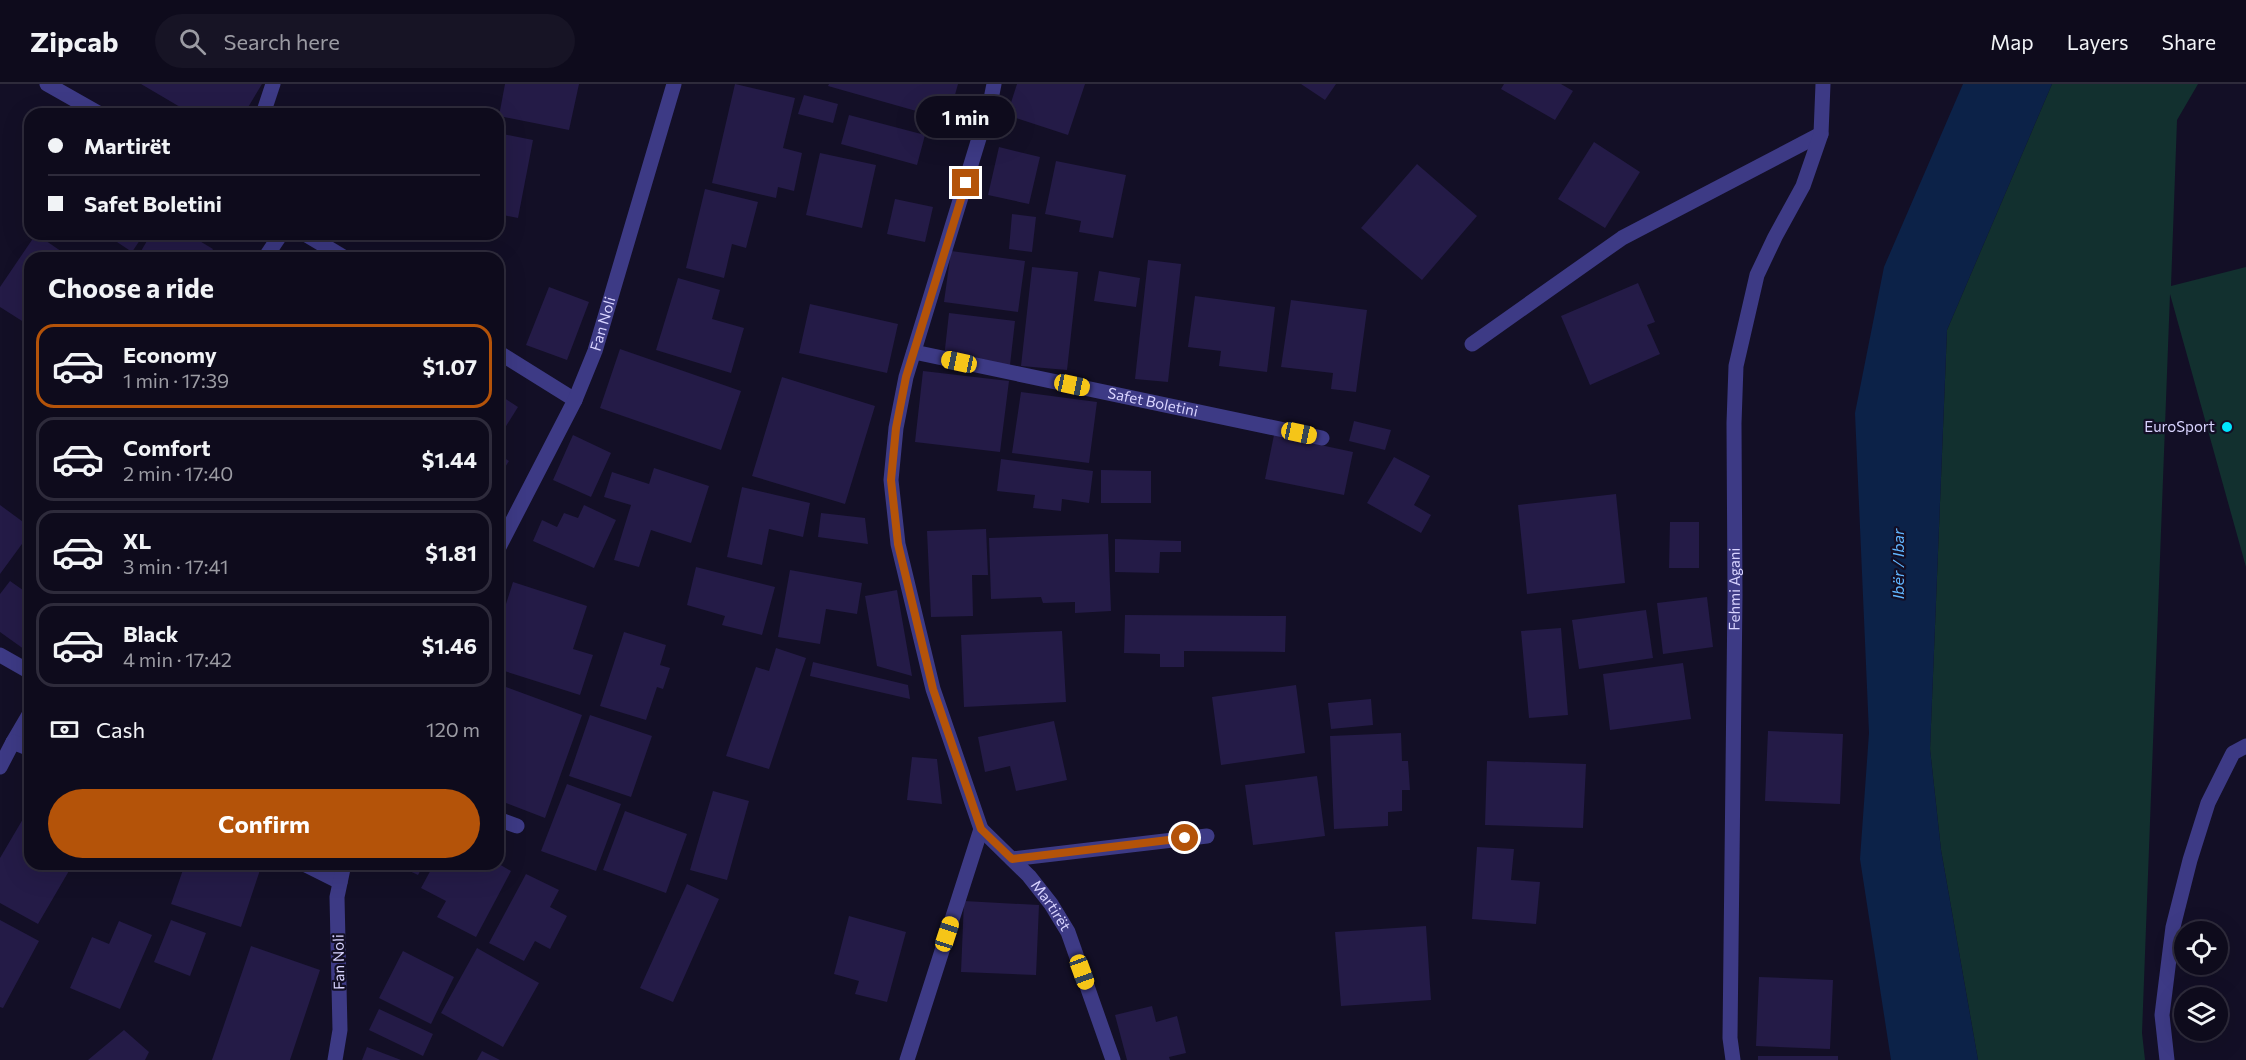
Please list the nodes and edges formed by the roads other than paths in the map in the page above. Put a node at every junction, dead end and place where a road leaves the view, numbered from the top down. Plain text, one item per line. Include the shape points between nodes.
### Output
1 (46, 84) edge
2 (273, 84) edge
3 (674, 84) edge
4 (994, 84) edge
5 (1823, 84) edge
6 (89, 108) edge
7 (265, 108) edge
8 (1821, 134) junction
9 (315, 240) edge
10 (335, 252) edge
11 (1472, 344) dead end
12 (914, 352) junction
13 (504, 356) edge
14 (575, 400) junction
15 (1322, 438) dead end
16 (504, 537) edge
17 (0, 655) edge
18 (24, 669) edge
19 (24, 723) edge
20 (13, 742) junction
21 (2246, 746) edge
22 (24, 747) edge
23 (0, 767) edge
24 (504, 821) edge
25 (517, 826) dead end
26 (981, 829) junction
27 (1207, 836) dead end
28 (1012, 859) junction
29 (316, 870) edge
30 (343, 870) edge
31 (340, 882) junction
32 (335, 1060) edge
33 (907, 1060) edge
34 (1113, 1060) edge
35 (1732, 1060) edge
36 (2167, 1060) edge

1 - 6 street
2 - 7 street
3 - 14 street, Fan Noli via 595,351
4 - 12 street
5 - 8 street, Fehmi Agani
8 - 11 street via 1622,238
8 - 35 street, Fehmi Agani via 1803,186 1757,275 1736,366
9 - 10 street
12 - 15 street, Safet Boletini
12 - 26 street via 896,428 891,480 898,544 933,689
13 - 14 street
14 - 16 street, Fan Noli
17 - 18 street
19 - 20 street
20 - 22 street
20 - 23 street
21 - 36 street via 2233,753 2208,803 2187,871 2174,927 2162,1015
24 - 25 street
26 - 28 street, Martirët
26 - 33 street
27 - 28 street, Martirët
28 - 34 street, Martirët via 1052,904 1068,932
29 - 31 street
30 - 31 street, Fan Noli
31 - 32 street, Fan Noli via 340,1030

